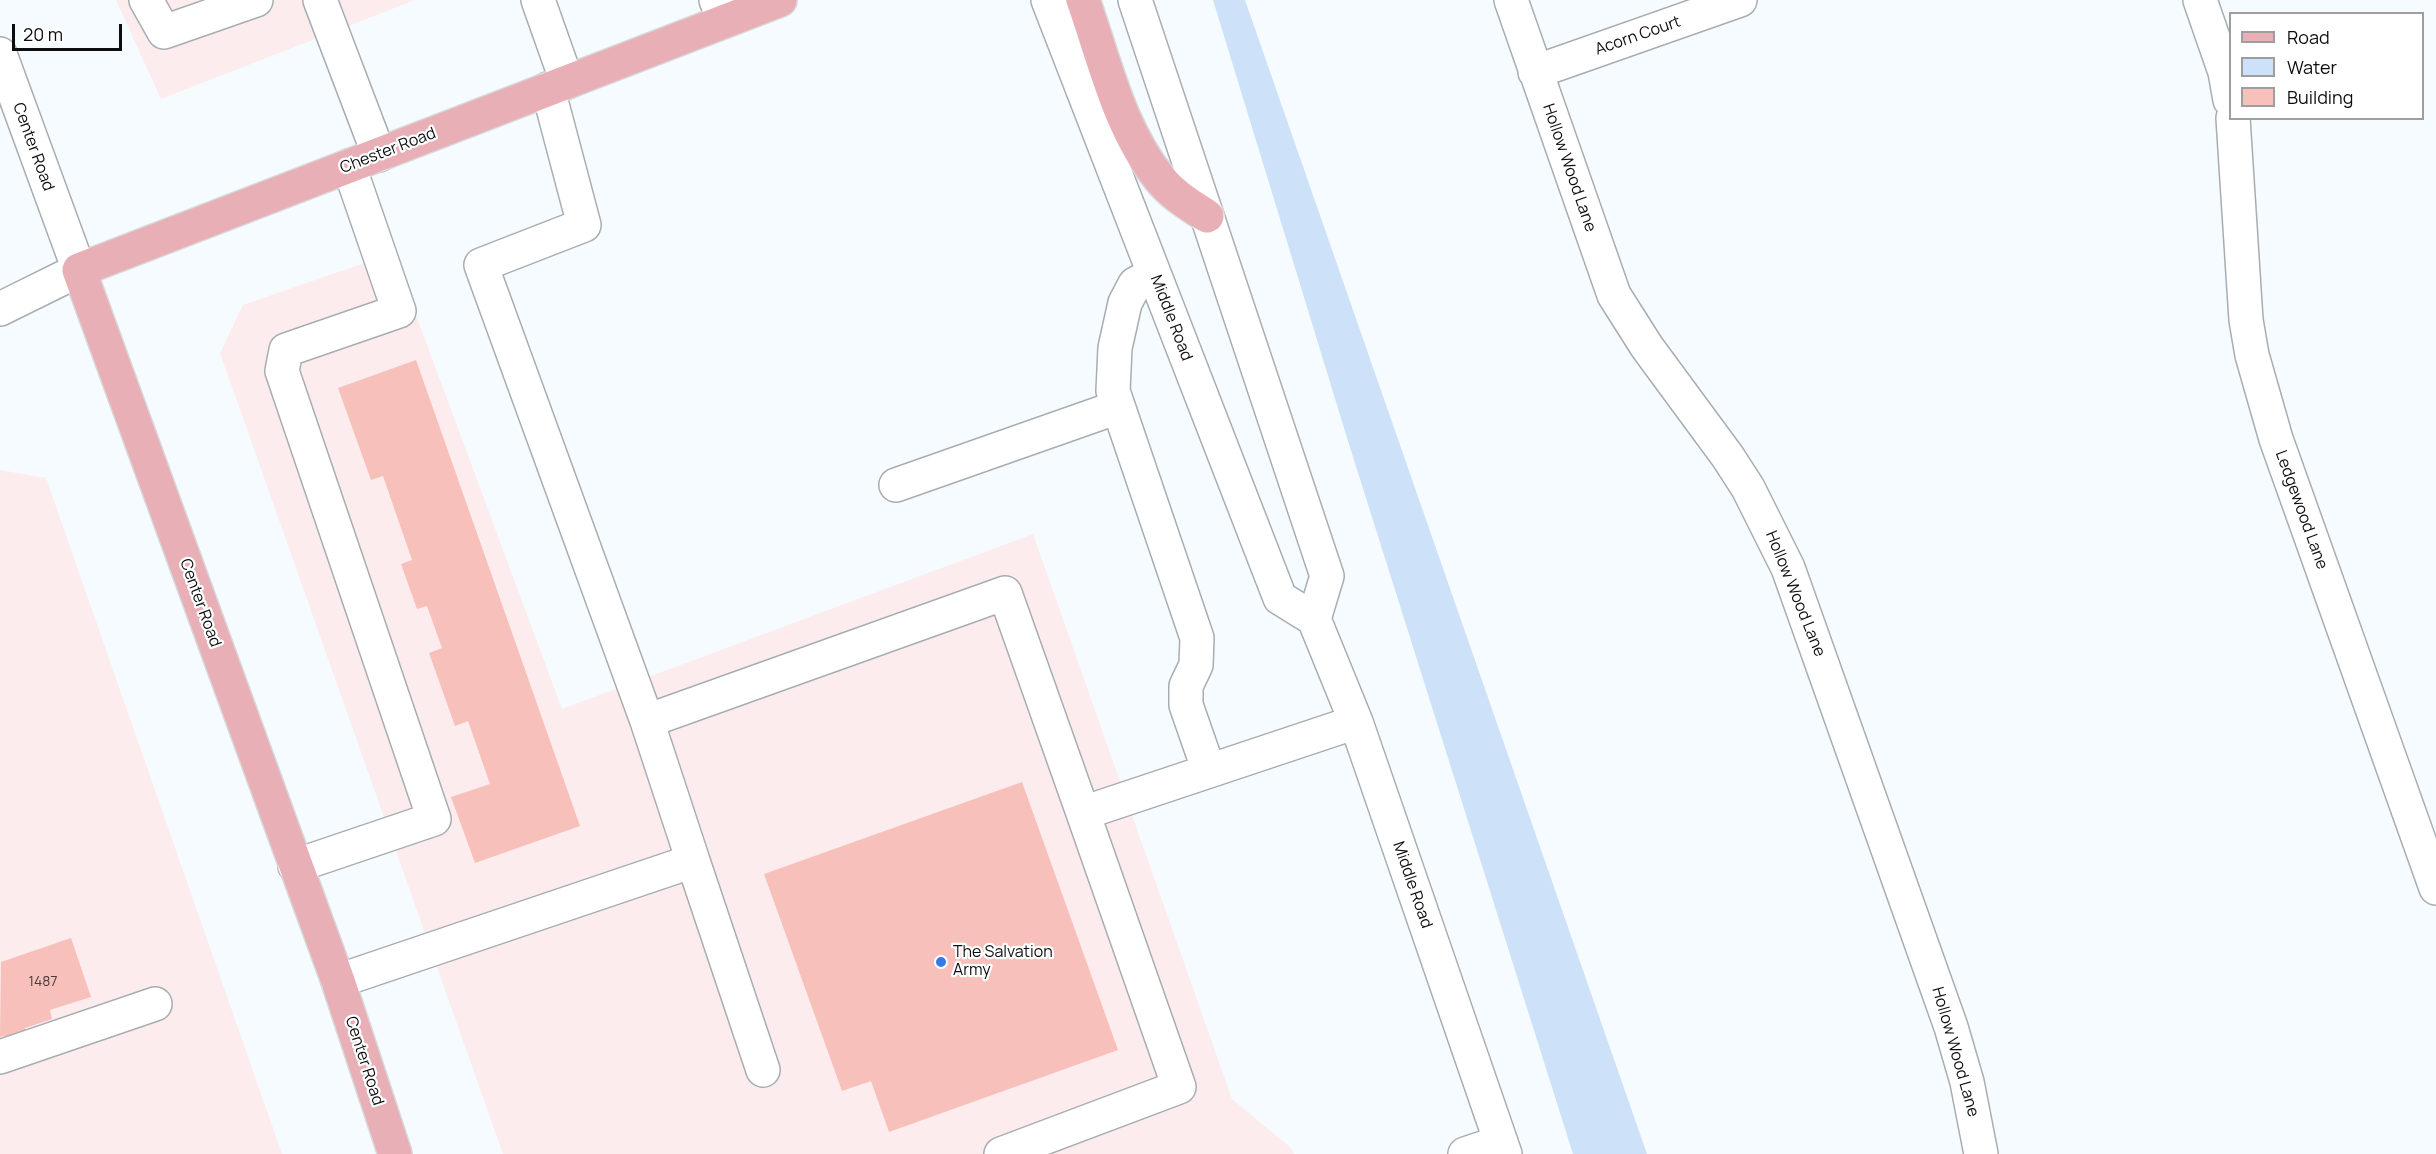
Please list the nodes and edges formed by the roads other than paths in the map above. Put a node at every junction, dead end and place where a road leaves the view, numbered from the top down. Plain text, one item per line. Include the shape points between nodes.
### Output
1 (146, 0) edge
2 (320, 0) edge
3 (538, 0) edge
4 (780, 0) edge
5 (1048, 0) edge
6 (1083, 0) edge
7 (1135, 0) edge
8 (1511, 0) edge
9 (1740, 0) edge
10 (2200, 0) edge
11 (244, 2) edge
12 (720, 11) edge
13 (0, 54) edge
14 (1535, 72) junction
15 (557, 85) junction
16 (2229, 94) edge
17 (2233, 120) edge
18 (364, 160) junction
19 (1207, 216) junction
20 (79, 270) junction
21 (1154, 274) junction
22 (0, 309) edge
23 (1118, 407) junction
24 (896, 485) dead end
25 (1314, 619) junction
26 (647, 721) junction
27 (1356, 722) junction
28 (1209, 771) junction
29 (1083, 813) junction
30 (693, 861) junction
31 (295, 866) junction
32 (2436, 888) edge
33 (338, 981) junction
34 (155, 1004) dead end
35 (0, 1057) edge
36 (763, 1070) dead end
37 (1503, 1148) edge
38 (395, 1154) edge
39 (1001, 1154) edge
40 (1465, 1154) edge
41 (1981, 1154) edge

1 - 11 street via 164,32
2 - 18 street
3 - 15 street
4 - 12 main road, Chester Road
5 - 21 street, Middle Road
6 - 19 main road via 1125,118 1142,150 1159,178 1179,198
7 - 19 street
8 - 14 street, Hollow Wood Lane
9 - 14 street, Acorn Court
10 - 16 street
12 - 15 main road, Chester Road
13 - 20 street, Center Road
14 - 41 street, Hollow Wood Lane via 1614,295 1728,457 1788,568 1951,1027
15 - 18 main road, Chester Road
15 - 26 street via 584,225 481,265
17 - 32 street, Ledgewood Lane via 2244,302 2260,387
18 - 20 main road, Chester Road
18 - 31 street via 399,311 286,350 282,371 434,819
19 - 25 street via 1327,576
20 - 22 street, Chester Road
20 - 31 main road, Center Road
21 - 23 street via 1135,285 1125,303 1115,348 1113,391
21 - 25 street, Middle Road via 1280,598
23 - 24 street
23 - 28 street via 1197,638 1196,665 1186,686 1186,705
25 - 27 street, Middle Road
26 - 29 street via 1005,593
26 - 30 street
27 - 28 street
27 - 37 street, Middle Road
28 - 29 street
29 - 39 street via 1179,1087
30 - 33 street
30 - 36 street
31 - 33 main road, Center Road
33 - 38 main road, Center Road
34 - 35 street
37 - 40 street

